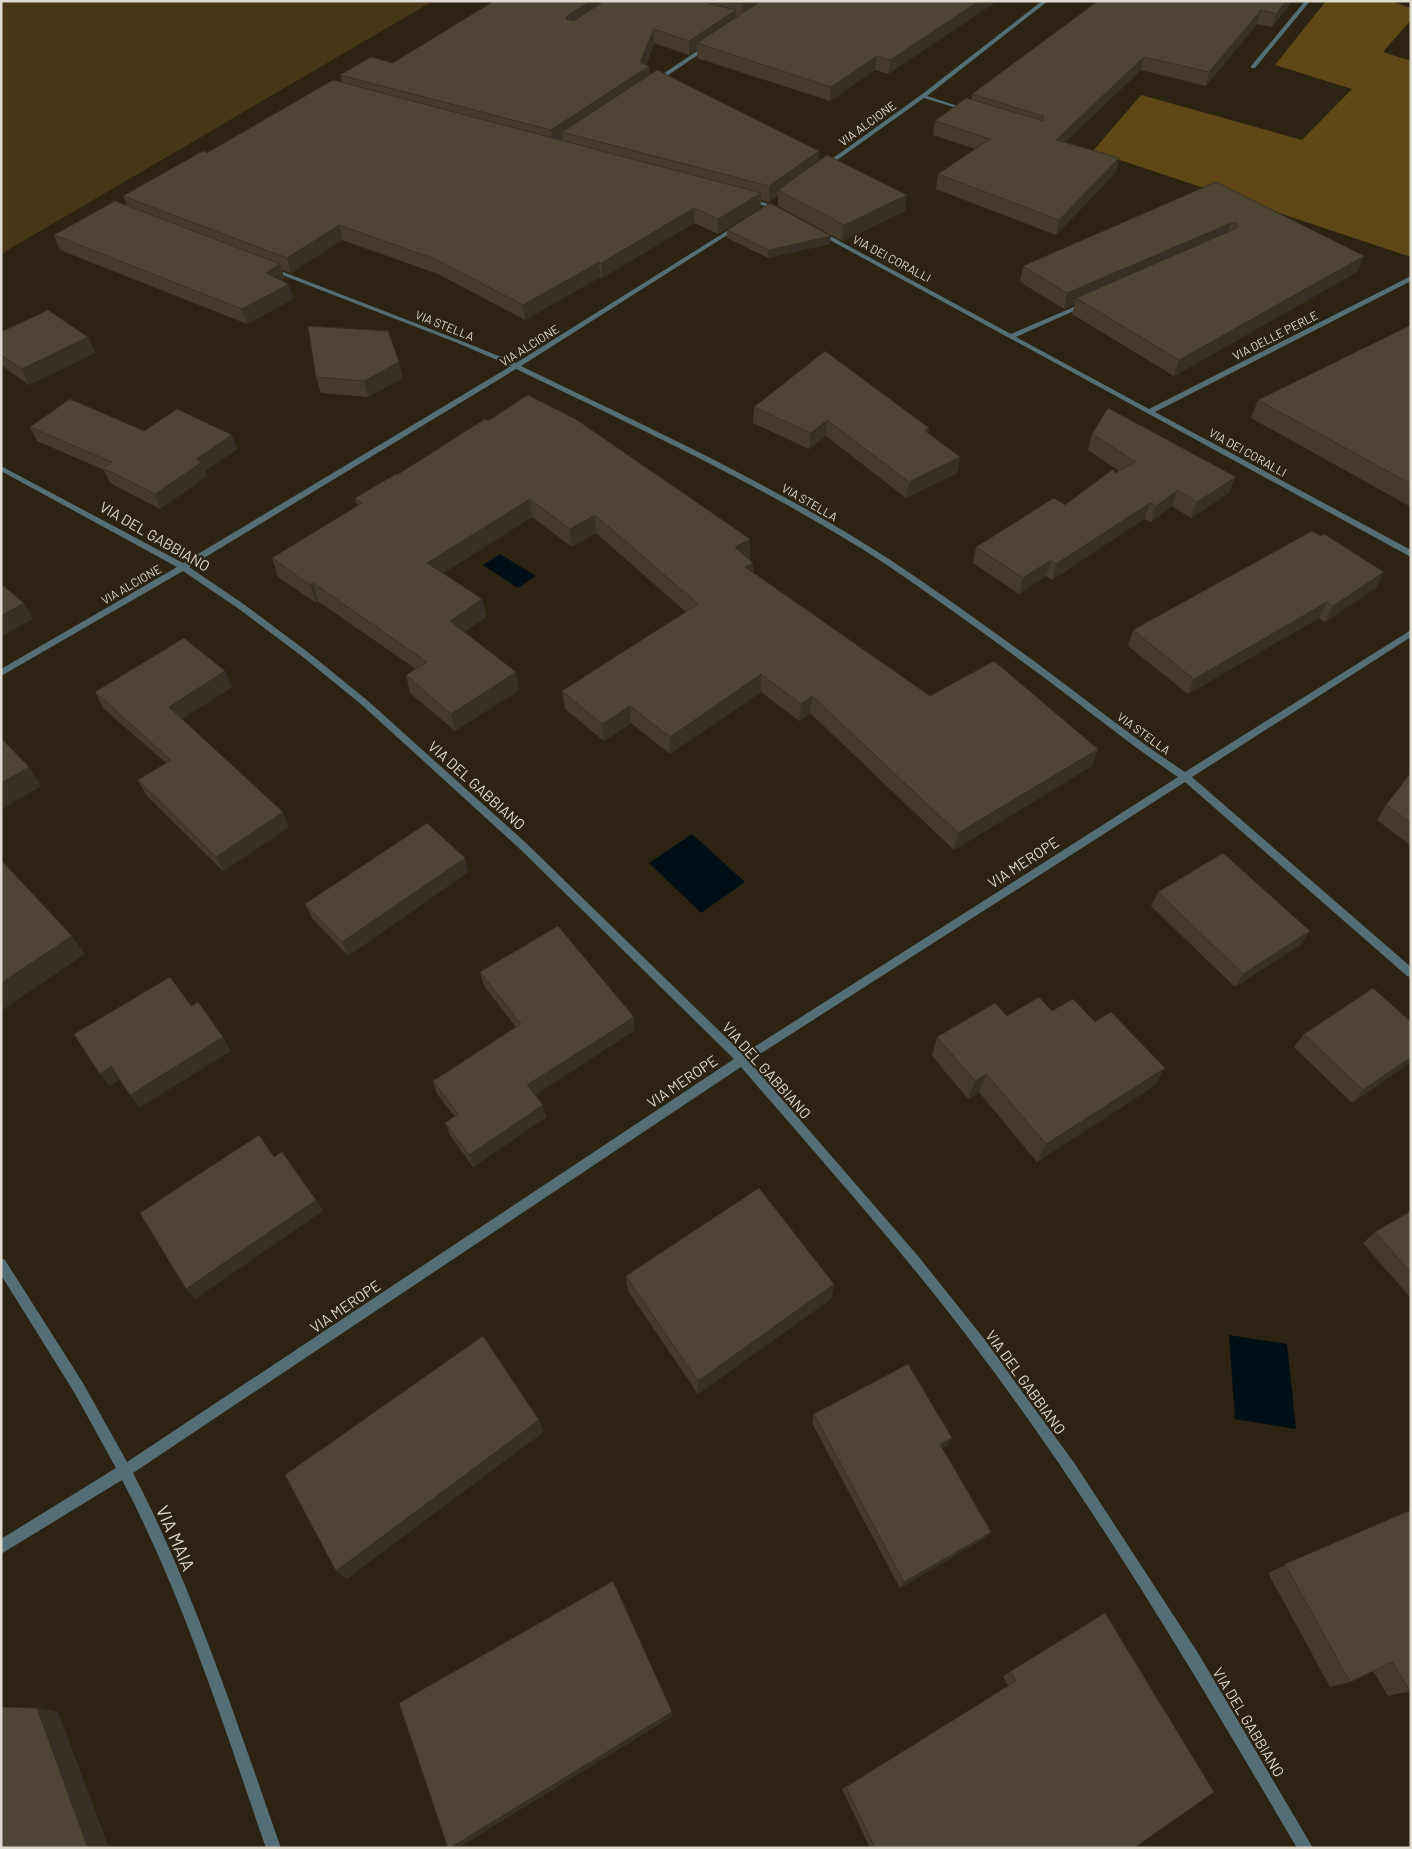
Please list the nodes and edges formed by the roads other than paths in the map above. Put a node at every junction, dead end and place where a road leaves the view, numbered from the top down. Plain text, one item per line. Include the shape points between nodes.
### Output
1 (1046, 1) edge
2 (1308, 1) edge
3 (711, 44) edge
4 (1253, 67) dead end
5 (654, 82) edge
6 (923, 96) junction
7 (976, 113) edge
8 (818, 171) edge
9 (742, 198) edge
10 (778, 200) edge
11 (770, 206) junction
12 (762, 211) edge
13 (788, 215) edge
14 (746, 221) edge
15 (814, 229) edge
16 (264, 266) edge
17 (1411, 278) edge
18 (1094, 300) edge
19 (1012, 336) junction
20 (516, 366) junction
21 (1150, 411) junction
22 (1, 468) edge
23 (1411, 554) edge
24 (183, 567) junction
25 (1411, 633) edge
26 (1, 673) edge
27 (1184, 776) junction
28 (1411, 973) edge
29 (742, 1060) junction
30 (1, 1264) edge
31 (124, 1471) junction
32 (1, 1547) edge
33 (274, 1848) edge
34 (1306, 1848) edge

1 - 6 street, VIA ALCIONE
2 - 4 street
3 - 5 street
6 - 7 street
6 - 8 street, VIA ALCIONE
9 - 11 street
10 - 11 street
11 - 12 street
11 - 13 street
14 - 20 street, VIA ALCIONE
15 - 19 street, VIA DEI CORALLI
16 - 20 street, VIA STELLA
17 - 21 street, VIA DELLE PERLE
18 - 19 street
19 - 21 street, VIA DEI CORALLI
20 - 24 street, VIA ALCIONE
20 - 27 street, VIA STELLA via 726,468 825,523 1003,642
21 - 23 street, VIA DEI CORALLI
22 - 24 street, VIA DEL GABBIANO
24 - 26 street, VIA ALCIONE
24 - 29 street, VIA DEL GABBIANO via 242,607 372,710 578,898
25 - 27 street, VIA MEROPE
27 - 28 street, VIA STELLA
27 - 29 street, VIA MEROPE
29 - 31 street, VIA MEROPE
29 - 34 street, VIA DEL GABBIANO via 914,1260 1012,1386 1173,1627
30 - 31 street, VIA MAIA via 69,1371
31 - 32 street, VIA MEROPE
31 - 33 street, VIA MAIA via 147,1516 198,1638

